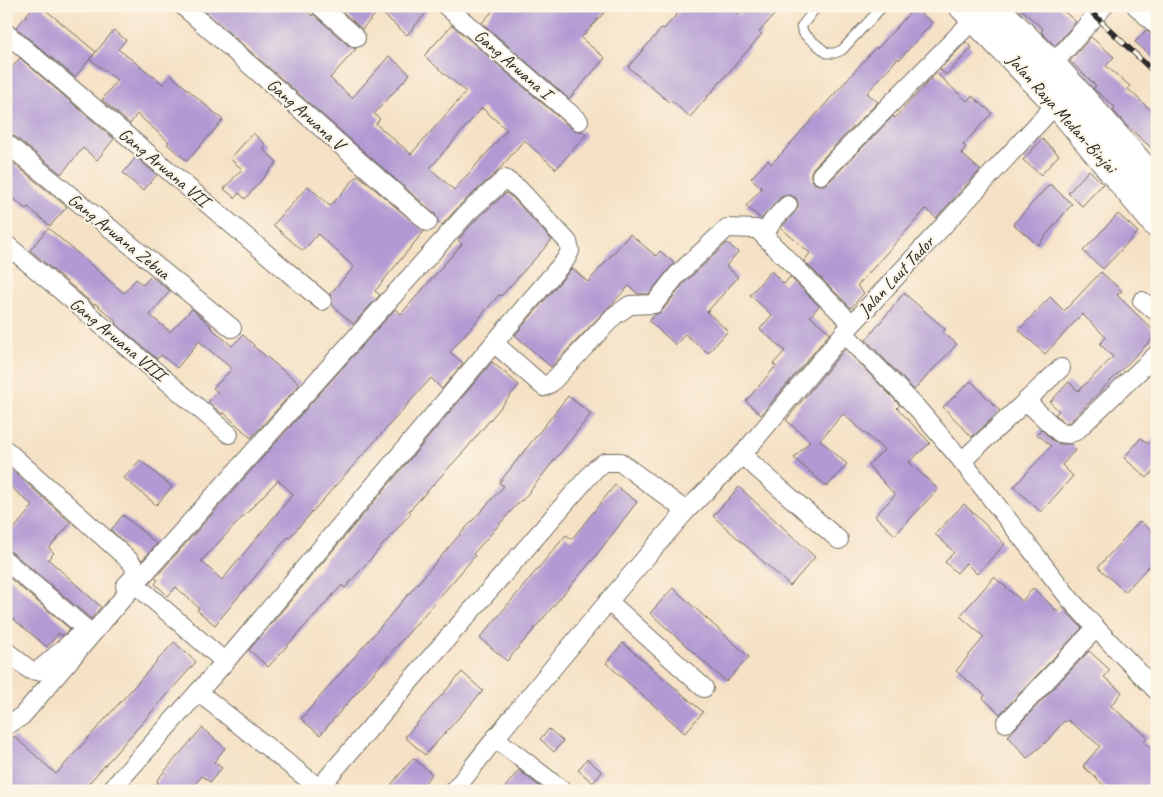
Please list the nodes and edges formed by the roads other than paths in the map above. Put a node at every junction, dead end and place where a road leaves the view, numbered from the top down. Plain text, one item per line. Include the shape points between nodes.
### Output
1 (183, 6) edge
2 (320, 6) edge
3 (446, 6) edge
4 (817, 6) edge
5 (883, 6) edge
6 (1104, 6) edge
7 (1136, 6) edge
8 (977, 10) edge
9 (1157, 26) edge
10 (6, 33) edge
11 (356, 38) dead end
12 (1052, 65) junction
13 (1056, 103) junction
14 (579, 121) dead end
15 (6, 143) edge
16 (821, 175) dead end
17 (1157, 184) edge
18 (788, 205) dead end
19 (428, 222) dead end
20 (1157, 224) edge
21 (766, 238) junction
22 (6, 244) edge
23 (322, 301) dead end
24 (1142, 301) dead end
25 (1157, 312) edge
26 (232, 328) dead end
27 (848, 328) junction
28 (494, 342) junction
29 (1157, 354) edge
30 (1061, 368) dead end
31 (1026, 401) junction
32 (229, 434) dead end
33 (6, 450) edge
34 (742, 456) junction
35 (962, 462) junction
36 (686, 511) junction
37 (839, 540) dead end
38 (6, 561) edge
39 (135, 584) junction
40 (608, 601) junction
41 (1096, 628) junction
42 (86, 629) junction
43 (6, 651) edge
44 (225, 662) junction
45 (704, 688) dead end
46 (1157, 691) edge
47 (198, 692) junction
48 (1006, 723) dead end
49 (6, 726) edge
50 (494, 738) junction
51 (321, 789) edge
52 (110, 791) edge
53 (454, 791) edge
54 (563, 791) edge

1 - 19 street, Gang Arwana V
2 - 11 street
3 - 14 street, Gang Arwana I
4 - 5 lane via 801,28 827,54 842,50
6 - 12 street
7 - 9 street
8 - 12 main road, Jalan Raya Medan-Binjai
8 - 13 main road, Jalan Raya Medan-Binjai
8 - 16 street
10 - 23 street, Gang Arwana VII
12 - 17 main road, Jalan Raya Medan-Binjai
13 - 20 main road, Jalan Raya Medan-Binjai
13 - 27 street, Jalan Laut Tador
15 - 26 street, Gang Arwana Zebua
18 - 21 street via 771,223
21 - 27 street
21 - 28 street via 757,228 727,228 677,275 654,304 630,305 614,316 544,387
22 - 32 street, Gang Arwana VIII
24 - 25 street
27 - 34 street, Jalan Laut Tador
27 - 35 street
28 - 39 street via 566,259 570,250 568,242 505,179 461,219
28 - 44 street
29 - 31 street via 1076,431 1068,434 1060,433
30 - 31 street
31 - 35 street
33 - 42 street via 136,569 132,578
34 - 36 street, Jalan Laut Tador
34 - 37 street
35 - 41 street
36 - 40 street, Jalan Laut Tador
36 - 51 street via 620,462 605,462 596,468 404,688
38 - 42 street
39 - 44 street
39 - 49 street via 22,716
40 - 45 street
40 - 50 street, Jalan Laut Tador
41 - 46 street
41 - 48 street
42 - 43 street via 38,672 30,670
44 - 47 street
47 - 51 street
47 - 52 street
50 - 53 street, Jalan Laut Tador
50 - 54 street

